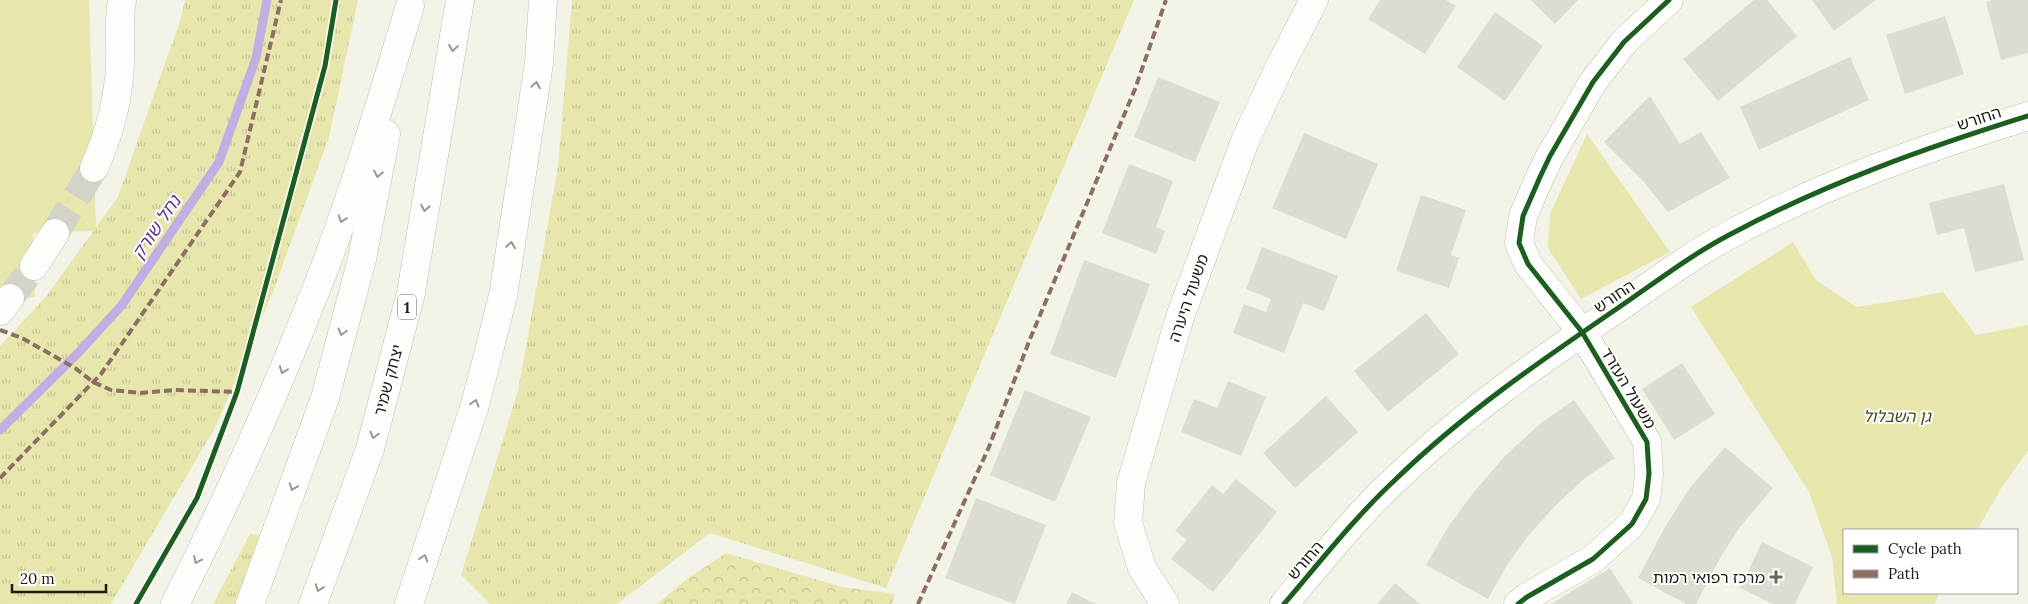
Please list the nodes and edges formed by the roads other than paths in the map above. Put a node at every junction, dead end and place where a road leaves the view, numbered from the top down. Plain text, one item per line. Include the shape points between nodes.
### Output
1 (122, 0) edge
2 (460, 0) edge
3 (543, 0) edge
4 (1314, 0) edge
5 (1669, 0) edge
6 (410, 3) edge
7 (2028, 116) edge
8 (94, 168) tunnel mouth
9 (56, 232) tunnel mouth
10 (34, 266) tunnel mouth
11 (1582, 332) junction
12 (175, 604) edge
13 (250, 604) edge
14 (313, 604) edge
15 (409, 604) edge
16 (1165, 604) edge
17 (1284, 604) edge
18 (1518, 604) edge

1 - 8 main road via 120,70 114,112
2 -> 14 main road, יצחק שמיר / 1 via 411,293 370,449
15 -> 3 main road via 474,405 503,296 539,64
4 - 16 main road, משעול היערה via 1245,141 1180,317 1131,483 1128,523 1142,568
5 - 11 main road, משעול העזרד via 1624,42 1593,82 1550,156 1523,216 1519,243 1528,264
6 -> 12 main road via 370,138 323,271 264,417
6 -> 13 main road via 362,259 325,398
7 - 11 main road, החורש via 1916,152 1754,222 1688,261
9 - 10 main road
11 - 17 main road, החורש via 1474,410 1395,479
11 - 18 main road, משעול העזרד via 1647,442 1649,474 1646,499 1632,524 1593,560

